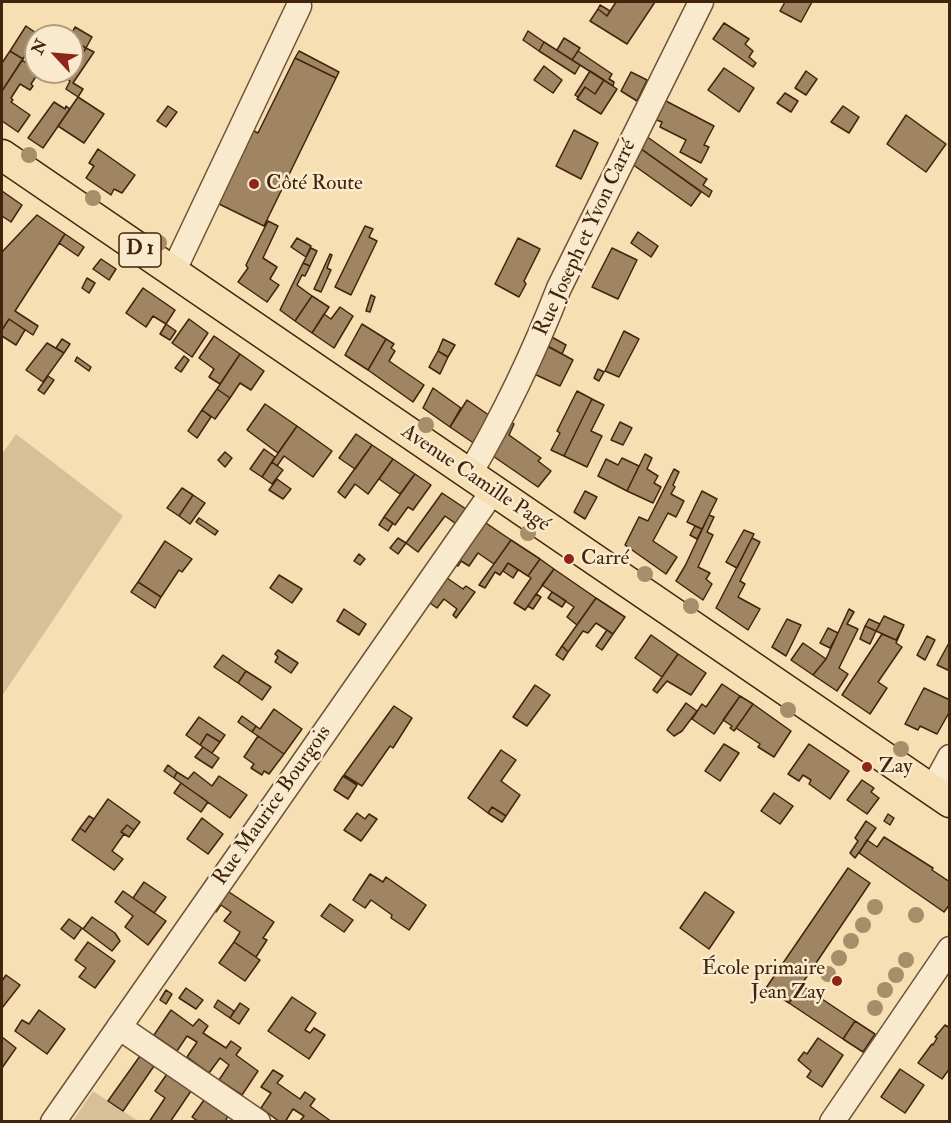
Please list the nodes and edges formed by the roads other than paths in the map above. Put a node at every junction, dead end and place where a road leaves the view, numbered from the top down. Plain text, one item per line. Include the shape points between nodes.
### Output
1 (701, 2) edge
2 (299, 6) dead end
3 (2, 155) edge
4 (173, 272) junction
5 (469, 474) junction
6 (493, 491) junction
7 (950, 757) edge
8 (941, 796) edge
9 (950, 949) edge
10 (119, 1027) junction
11 (53, 1122) edge
12 (258, 1122) edge
13 (832, 1122) edge

1 - 5 street, Rue Joseph et Yvon Carré
2 - 4 street
3 - 4 main road, Avenue Camille Pagé / D 1
4 - 5 main road, Avenue Camille Pagé / D 1
5 - 6 main road, Avenue Camille Pagé / D 1
6 - 8 main road, Avenue Camille Pagé / D 1
6 - 10 street, Rue Maurice Bourgois
7 - 8 street
9 - 13 street
10 - 11 street, Rue Maurice Bourgois
10 - 12 street

